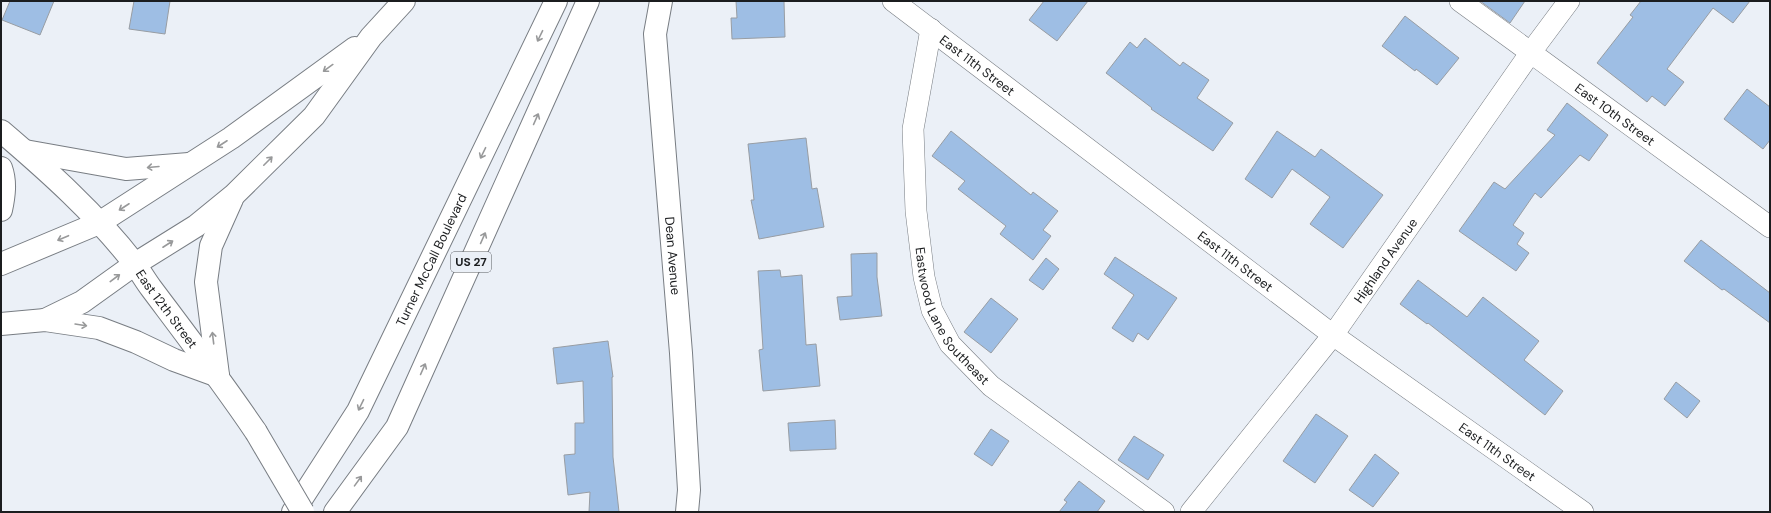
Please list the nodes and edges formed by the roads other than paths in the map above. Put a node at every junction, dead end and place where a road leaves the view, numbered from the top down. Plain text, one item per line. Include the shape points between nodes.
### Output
1 (404, 1) edge
2 (556, 1) edge
3 (588, 1) edge
4 (661, 1) edge
5 (893, 1) edge
6 (1460, 1) edge
7 (1569, 1) edge
8 (931, 29) junction
9 (371, 37) junction
10 (1531, 52) junction
11 (1, 131) edge
12 (24, 151) junction
13 (192, 163) junction
14 (1, 168) edge
15 (234, 195) junction
16 (1, 210) edge
17 (99, 223) junction
18 (1770, 227) edge
19 (1, 264) edge
20 (134, 264) junction
21 (45, 320) junction
22 (1, 324) edge
23 (1333, 335) junction
24 (218, 376) junction
25 (293, 512) edge
26 (303, 512) edge
27 (335, 512) edge
28 (687, 512) edge
29 (1164, 512) edge
30 (1190, 512) edge
31 (1583, 512) edge

1 - 9 main road
2 -> 25 main road, Turner McCall Boulevard / US 27 via 358,411
27 -> 3 main road, US 27 via 397,428
4 - 28 main road, Dean Avenue via 655,34 681,353 689,490
5 - 8 street, East 11th Street
6 - 10 street, East 10th Street
7 - 10 street, Highland Avenue
8 - 23 street, East 11th Street
8 - 29 street, Eastwood Lane Southeast via 913,129 916,211 924,277 932,310 950,344 992,386
9 -> 13 main road via 231,138
15 -> 9 main road via 314,116
10 - 18 street, East 10th Street
10 - 23 street, Highland Avenue
11 - 12 main road, East 12th Street
13 -> 12 main road via 126,170
12 - 17 main road, East 12th Street
13 -> 17 main road
14 - 16 main road via 4,177
20 -> 15 main road via 196,226
24 -> 15 main road via 206,282 211,246
17 -> 19 main road
17 - 20 main road, East 12th Street
21 -> 20 main road via 82,302
20 - 24 main road, East 12th Street
21 - 22 main road
21 -> 24 main road via 99,328
23 - 30 street, Highland Avenue
23 - 31 street, East 11th Street
24 - 26 main road, East 12th Street, bridge via 256,432

